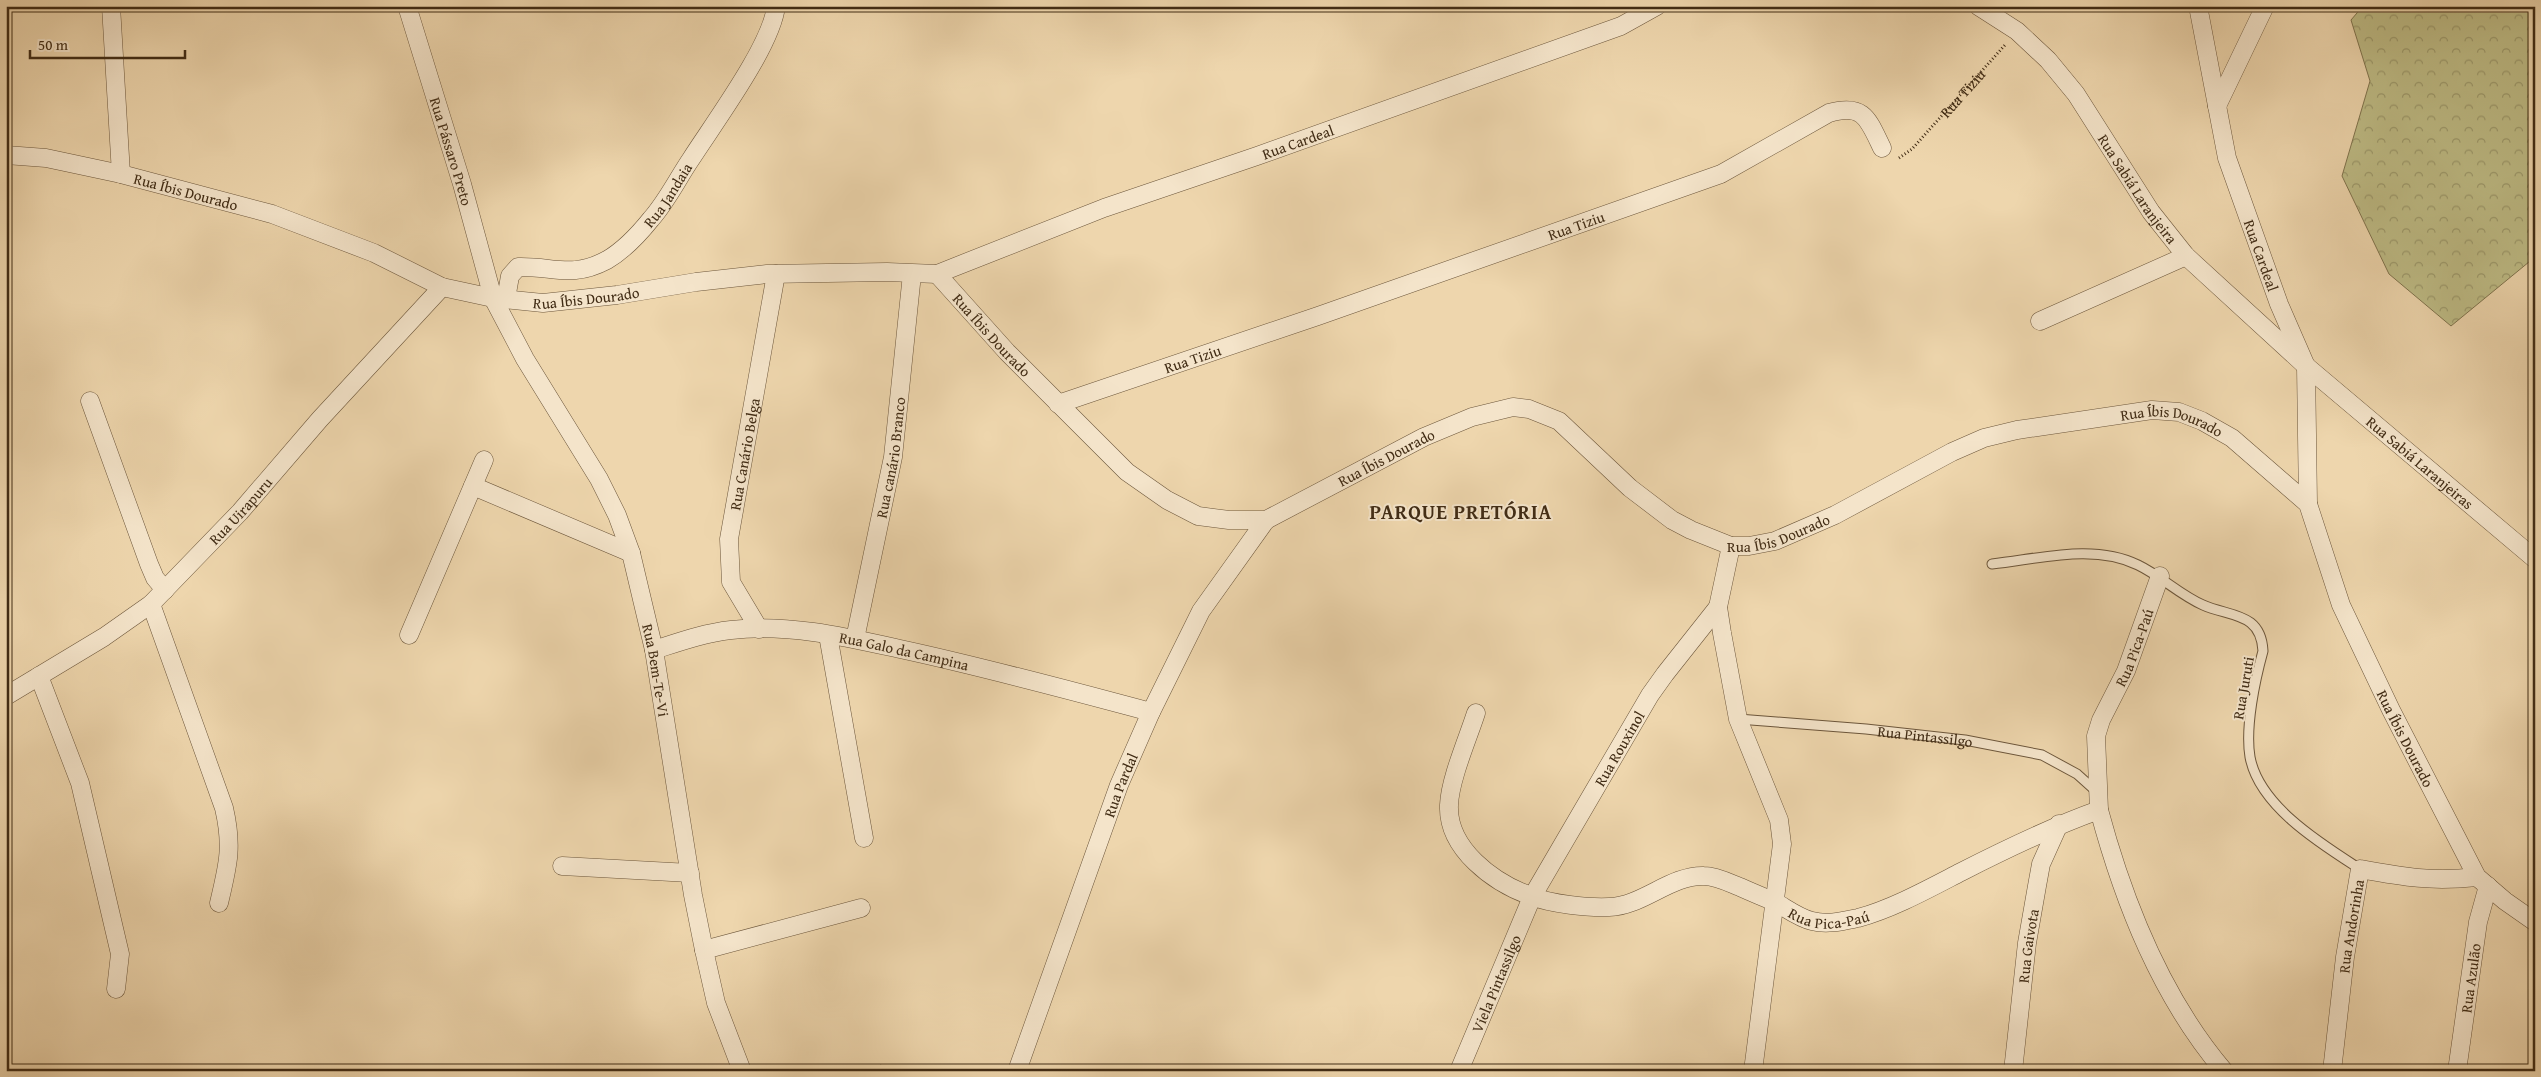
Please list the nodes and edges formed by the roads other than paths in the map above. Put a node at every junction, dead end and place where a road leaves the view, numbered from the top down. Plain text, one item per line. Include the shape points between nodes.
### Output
1 (111, 6) edge
2 (408, 6) edge
3 (776, 6) edge
4 (1658, 6) edge
5 (1978, 6) edge
6 (2198, 6) edge
7 (2265, 6) edge
8 (2217, 106) junction
9 (1882, 148) road end
10 (6, 155) edge
11 (121, 174) junction
12 (2186, 256) junction
13 (776, 274) junction
14 (912, 274) junction
15 (937, 274) junction
16 (442, 287) junction
17 (499, 299) junction
18 (2040, 321) dead end
19 (2306, 366) junction
20 (90, 401) dead end
21 (1058, 404) junction
22 (484, 460) dead end
23 (473, 486) junction
24 (2308, 504) junction
25 (1266, 520) junction
26 (1731, 546) junction
27 (631, 554) junction
28 (2535, 559) edge
29 (1992, 564) dead end
30 (2160, 576) junction
31 (165, 590) junction
32 (151, 604) junction
33 (1718, 608) junction
34 (759, 629) junction
35 (409, 635) dead end
36 (828, 635) junction
37 (855, 639) junction
38 (654, 650) junction
39 (39, 676) junction
40 (6, 696) edge
41 (1151, 712) junction
42 (1476, 713) dead end
43 (1738, 719) junction
44 (2098, 792) junction
45 (2099, 810) junction
46 (2059, 824) junction
47 (864, 838) dead end
48 (562, 866) dead end
49 (2360, 869) junction
50 (690, 874) junction
51 (2482, 882) junction
52 (1532, 897) junction
53 (1774, 902) junction
54 (219, 903) dead end
55 (861, 908) dead end
56 (2535, 922) edge
57 (704, 950) junction
58 (116, 989) dead end
59 (742, 1071) edge
60 (1017, 1071) edge
61 (1459, 1071) edge
62 (1753, 1071) edge
63 (2013, 1071) edge
64 (2224, 1071) edge
65 (2332, 1071) edge
66 (2457, 1071) edge

1 - 11 street
2 - 17 street, Rua Pássaro Preto
3 - 17 street, Rua Jandaia via 761,49 653,218 629,244 608,259 583,269 568,272 518,267
4 - 15 street, Rua Cardeal via 1621,26 1104,208
5 - 12 street, Rua Sabiá Laranjeira via 2017,31 2048,60 2076,94 2151,212
6 - 8 street, Rua Cardeal
7 - 8 street
8 - 19 street, Rua Cardeal via 2227,158 2279,304
9 - 21 street, Rua Tiziu via 1868,119 1855,110 1829,113 1721,174
10 - 11 street, Rua Íbis Dourado via 46,158
11 - 16 street, Rua Íbis Dourado via 272,214 374,253
12 - 18 street
12 - 19 street, Rua Sabiá Laranjeira
13 - 14 street, Rua Íbis Dourado
13 - 17 street, Rua Íbis Dourado via 543,302
13 - 34 street, Rua Canário Belga via 728,539 730,582
14 - 15 street, Rua Íbis Dourado
14 - 37 street, Rua canário Branco via 893,456
15 - 21 street, Rua Íbis Dourado
16 - 17 street, Rua Íbis Dourado
16 - 31 street, Rua Uirapuru via 327,411 240,512
17 - 27 street, Rua Bem-Te-Vi via 526,359 599,479
19 - 24 street, Rua Cardeal
19 - 28 street, Rua Sabiá Laranjeiras
20 - 31 street via 149,564
21 - 25 street, Rua Íbis Dourado via 1127,472 1167,500 1198,516
22 - 23 street
23 - 27 street
23 - 35 street
24 - 26 street, Rua Íbis Dourado via 2232,438 2179,412 2152,410 1984,438 1795,534 1749,546
24 - 51 street, Rua Íbis Dourado via 2341,605 2391,710
25 - 26 street, Rua Íbis Dourado via 1424,437 1472,418 1513,407 1529,409 1559,421 1630,488 1672,520
25 - 41 street, Rua Pardal via 1202,610
26 - 33 street
27 - 38 street, Rua Bem-Te-Vi
29 - 30 lane, Rua Juruti via 2087,553 2109,555
30 - 44 street, Rua Pica-Paú via 2126,671 2096,736
30 - 49 lane, Rua Juruti via 2191,599 2242,617 2259,631 2263,651 2250,730 2250,756 2255,773 2274,801 2302,831
31 - 32 street, Rua Uirapuru
32 - 39 street, Rua Uirapuru
32 - 54 street via 230,833 230,856
33 - 43 street
33 - 52 street, Rua Rouxinol via 1650,695
34 - 36 street, Rua Galo da Campina
34 - 38 street, Rua Galo da Campina via 705,635
36 - 37 street, Rua Galo da Campina
36 - 47 street
37 - 41 street, Rua Galo da Campina via 935,656
38 - 50 street, Rua Bem-Te-Vi
39 - 40 street, Rua Uirapuru
39 - 58 street via 80,783 120,954
41 - 60 street, Rua Pardal via 1119,785
42 - 52 street, Rua Pica-Paú via 1448,805 1451,822 1458,841 1468,854 1494,877
43 - 44 lane, Rua Pintassilgo via 1965,740 2042,755 2077,774
43 - 53 street via 1779,820 1782,844
44 - 45 street, Rua Pica-Paú
45 - 46 street, Rua Pica-Paú
45 - 64 street via 2111,855 2157,970 2174,1001
46 - 53 street, Rua Pica-Paú via 1924,891 1860,917 1835,922 1812,921
46 - 63 street, Rua Gaivota via 2041,864
48 - 50 street
49 - 51 street, Rua Andorinha via 2419,880
49 - 65 street, Rua Andorinha via 2345,957
50 - 57 street, Rua Bem-Te-Vi
51 - 56 street, Rua Íbis Dourado
51 - 66 street, Rua Azulão
52 - 53 street, Rua Pica-Paú via 1611,907 1681,880 1707,876
52 - 61 street, Viela Pintassilgo
53 - 62 street
55 - 57 street
57 - 59 street, Rua Bem-Te-Vi via 716,1003

